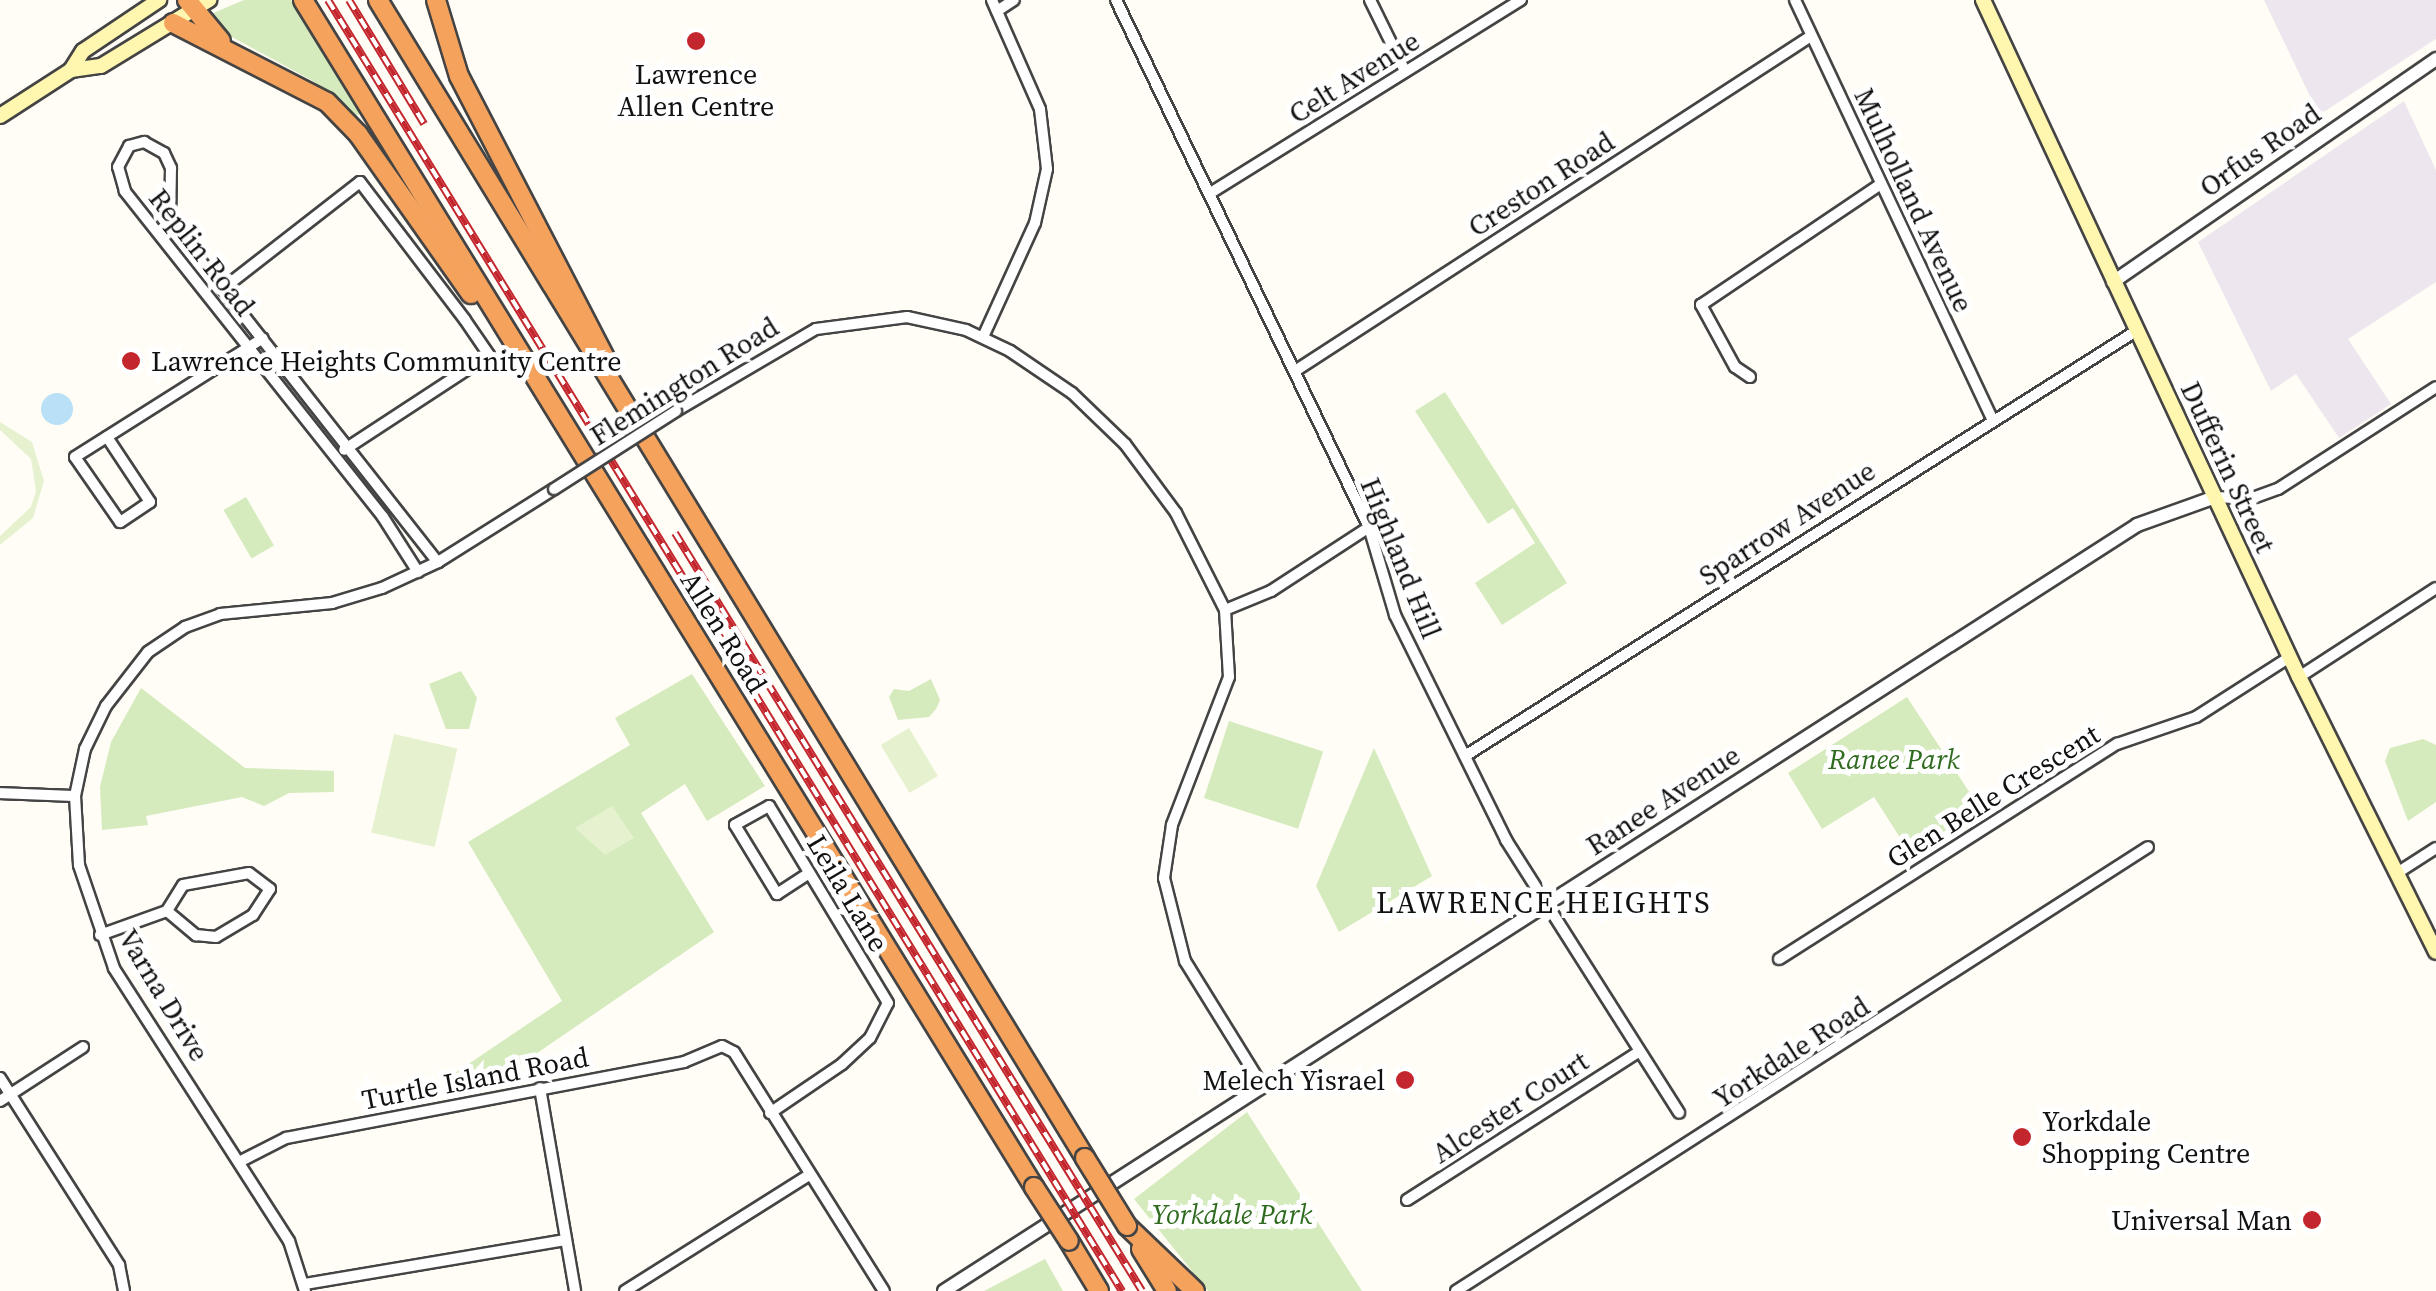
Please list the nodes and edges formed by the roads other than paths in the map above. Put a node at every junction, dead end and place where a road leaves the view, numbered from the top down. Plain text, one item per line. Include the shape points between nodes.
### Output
1 (159, 0) edge
2 (303, 0) edge
3 (378, 0) edge
4 (436, 0) edge
5 (1014, 0) edge
6 (1116, 0) edge
7 (1370, 0) edge
8 (1520, 0) edge
9 (1795, 0) edge
10 (1983, 0) edge
11 (196, 3) edge
12 (994, 5) edge
13 (173, 23) junction
14 (1811, 36) junction
15 (229, 48) junction
16 (2436, 59) edge
17 (72, 70) junction
18 (1405, 71) junction
19 (0, 116) edge
20 (1881, 184) junction
21 (1212, 192) junction
22 (2113, 282) junction
23 (225, 288) junction
24 (2136, 331) junction
25 (984, 337) junction
26 (263, 338) junction
27 (248, 348) junction
28 (1295, 371) junction
29 (1750, 377) dead end
30 (2436, 387) edge
31 (613, 393) junction
32 (1992, 419) junction
33 (564, 425) junction
34 (107, 437) junction
35 (347, 447) junction
36 (335, 456) junction
37 (2215, 497) junction
38 (1368, 528) junction
39 (438, 562) junction
40 (418, 572) junction
41 (2436, 588) edge
42 (1226, 610) junction
43 (2290, 657) junction
44 (2299, 676) junction
45 (1464, 756) junction
46 (0, 792) edge
47 (75, 796) junction
48 (2148, 847) dead end
49 (2436, 848) edge
50 (2393, 866) junction
51 (809, 873) junction
52 (1547, 904) junction
53 (167, 911) junction
54 (100, 934) junction
55 (2436, 952) edge
56 (1779, 958) dead end
57 (83, 1047) dead end
58 (1638, 1052) junction
59 (0, 1078) edge
60 (1262, 1085) junction
61 (540, 1088) junction
62 (5, 1098) edge
63 (770, 1113) junction
64 (1679, 1113) dead end
65 (238, 1162) junction
66 (809, 1175) junction
67 (1406, 1200) dead end
68 (1128, 1226) junction
69 (565, 1240) junction
70 (1069, 1241) junction
71 (305, 1288) edge
72 (124, 1291) edge
73 (575, 1291) edge
74 (625, 1291) edge
75 (884, 1291) edge
76 (944, 1291) edge
77 (1087, 1291) edge
78 (1099, 1291) edge
79 (1167, 1291) edge
80 (1195, 1291) edge
81 (1456, 1291) edge

1 - 17 main road via 84,50
2 - 33 highway, Allen Road
3 - 31 highway, Allen Road
4 - 31 highway via 459,76 615,376
5 - 12 street
6 - 21 street, Highland Hill
7 - 18 street
8 - 18 street, Celt Avenue
9 - 14 street, Mulholland Avenue
10 - 22 main road, Dufferin Street
11 - 13 main road
11 - 15 highway
12 - 25 street via 1040,109 1048,169 1035,223
13 - 15 highway
13 - 17 main road via 101,66
14 - 20 street, Mulholland Avenue
14 - 28 street, Creston Road
15 - 33 highway via 327,102 358,134
16 - 22 street, Orfus Road
17 - 19 main road
18 - 21 street, Celt Avenue
20 - 29 street via 1700,305 1734,367
20 - 32 street, Mulholland Avenue
21 - 28 street, Highland Hill
22 - 24 main road, Dufferin Street
23 - 26 street, Replin Road
23 - 27 street, Replin Road via 170,222 171,168 164,153 144,142 130,146 118,167 125,191
23 - 35 street via 360,182 488,355
24 - 32 street, Sparrow Avenue
24 - 37 main road, Dufferin Street
25 - 39 street, Flemington Road, bridge via 907,317 833,324 780,346
25 - 42 street, Flemington Road via 1062,385 1125,444 1189,533
26 - 27 street
26 - 35 street, Replin Road
27 - 34 street
27 - 36 street, Replin Road
28 - 38 street, Highland Hill
30 - 37 street via 2278,489 2250,499
31 - 68 highway, Allen Road, bridge
32 - 45 street, Sparrow Avenue
33 - 70 highway, Allen Road, bridge
34 - 34 street via 75,456 120,522 150,502
35 - 36 street
35 - 39 street, Replin Road
36 - 40 street, Replin Road
37 - 43 main road, Dufferin Street
37 - 52 street, Ranee Avenue via 2137,524
38 - 42 street via 1271,590
38 - 45 street, Highland Hill via 1395,615
39 - 40 street, Flemington Road
40 - 47 street, Flemington Road via 332,603 220,614 162,642 106,706
41 - 44 street
42 - 60 street, Flemington Road via 1229,677 1172,825 1164,878 1173,934 1185,961
43 - 44 main road, Dufferin Street
43 - 56 street, Glen Belle Crescent via 2196,716 2117,744
44 - 50 main road, Dufferin Street
45 - 52 street, Highland Hill
46 - 47 street
47 - 54 street, Varna Drive via 80,865
48 - 81 street, Yorkdale Road
49 - 50 street
50 - 55 main road, Dufferin Street
51 - 51 street, Leila Lane via 769,806 736,825 777,894
51 - 63 street, Leila Lane via 888,1003 870,1038
52 - 58 street, Highland Hill
52 - 60 street, Ranee Avenue
53 - 53 street via 196,935 216,937 253,915 270,890 249,873 183,885
53 - 54 street
54 - 65 street, Varna Drive via 114,968
57 - 62 street
58 - 64 street, Highland Hill
58 - 67 street, Alcester Court
59 - 62 street
60 - 76 street, Ranee Avenue
61 - 63 street, Turtle Island Road via 684,1062 722,1046 734,1052
61 - 65 street, Turtle Island Road via 286,1138
61 - 69 street
62 - 72 street via 119,1265
63 - 66 street
65 - 71 street, Varna Drive via 298,1258
66 - 74 street
66 - 75 street
68 - 79 highway, Allen Road
68 - 80 highway
69 - 71 street
69 - 73 street
70 - 77 highway
70 - 78 highway, Allen Road

